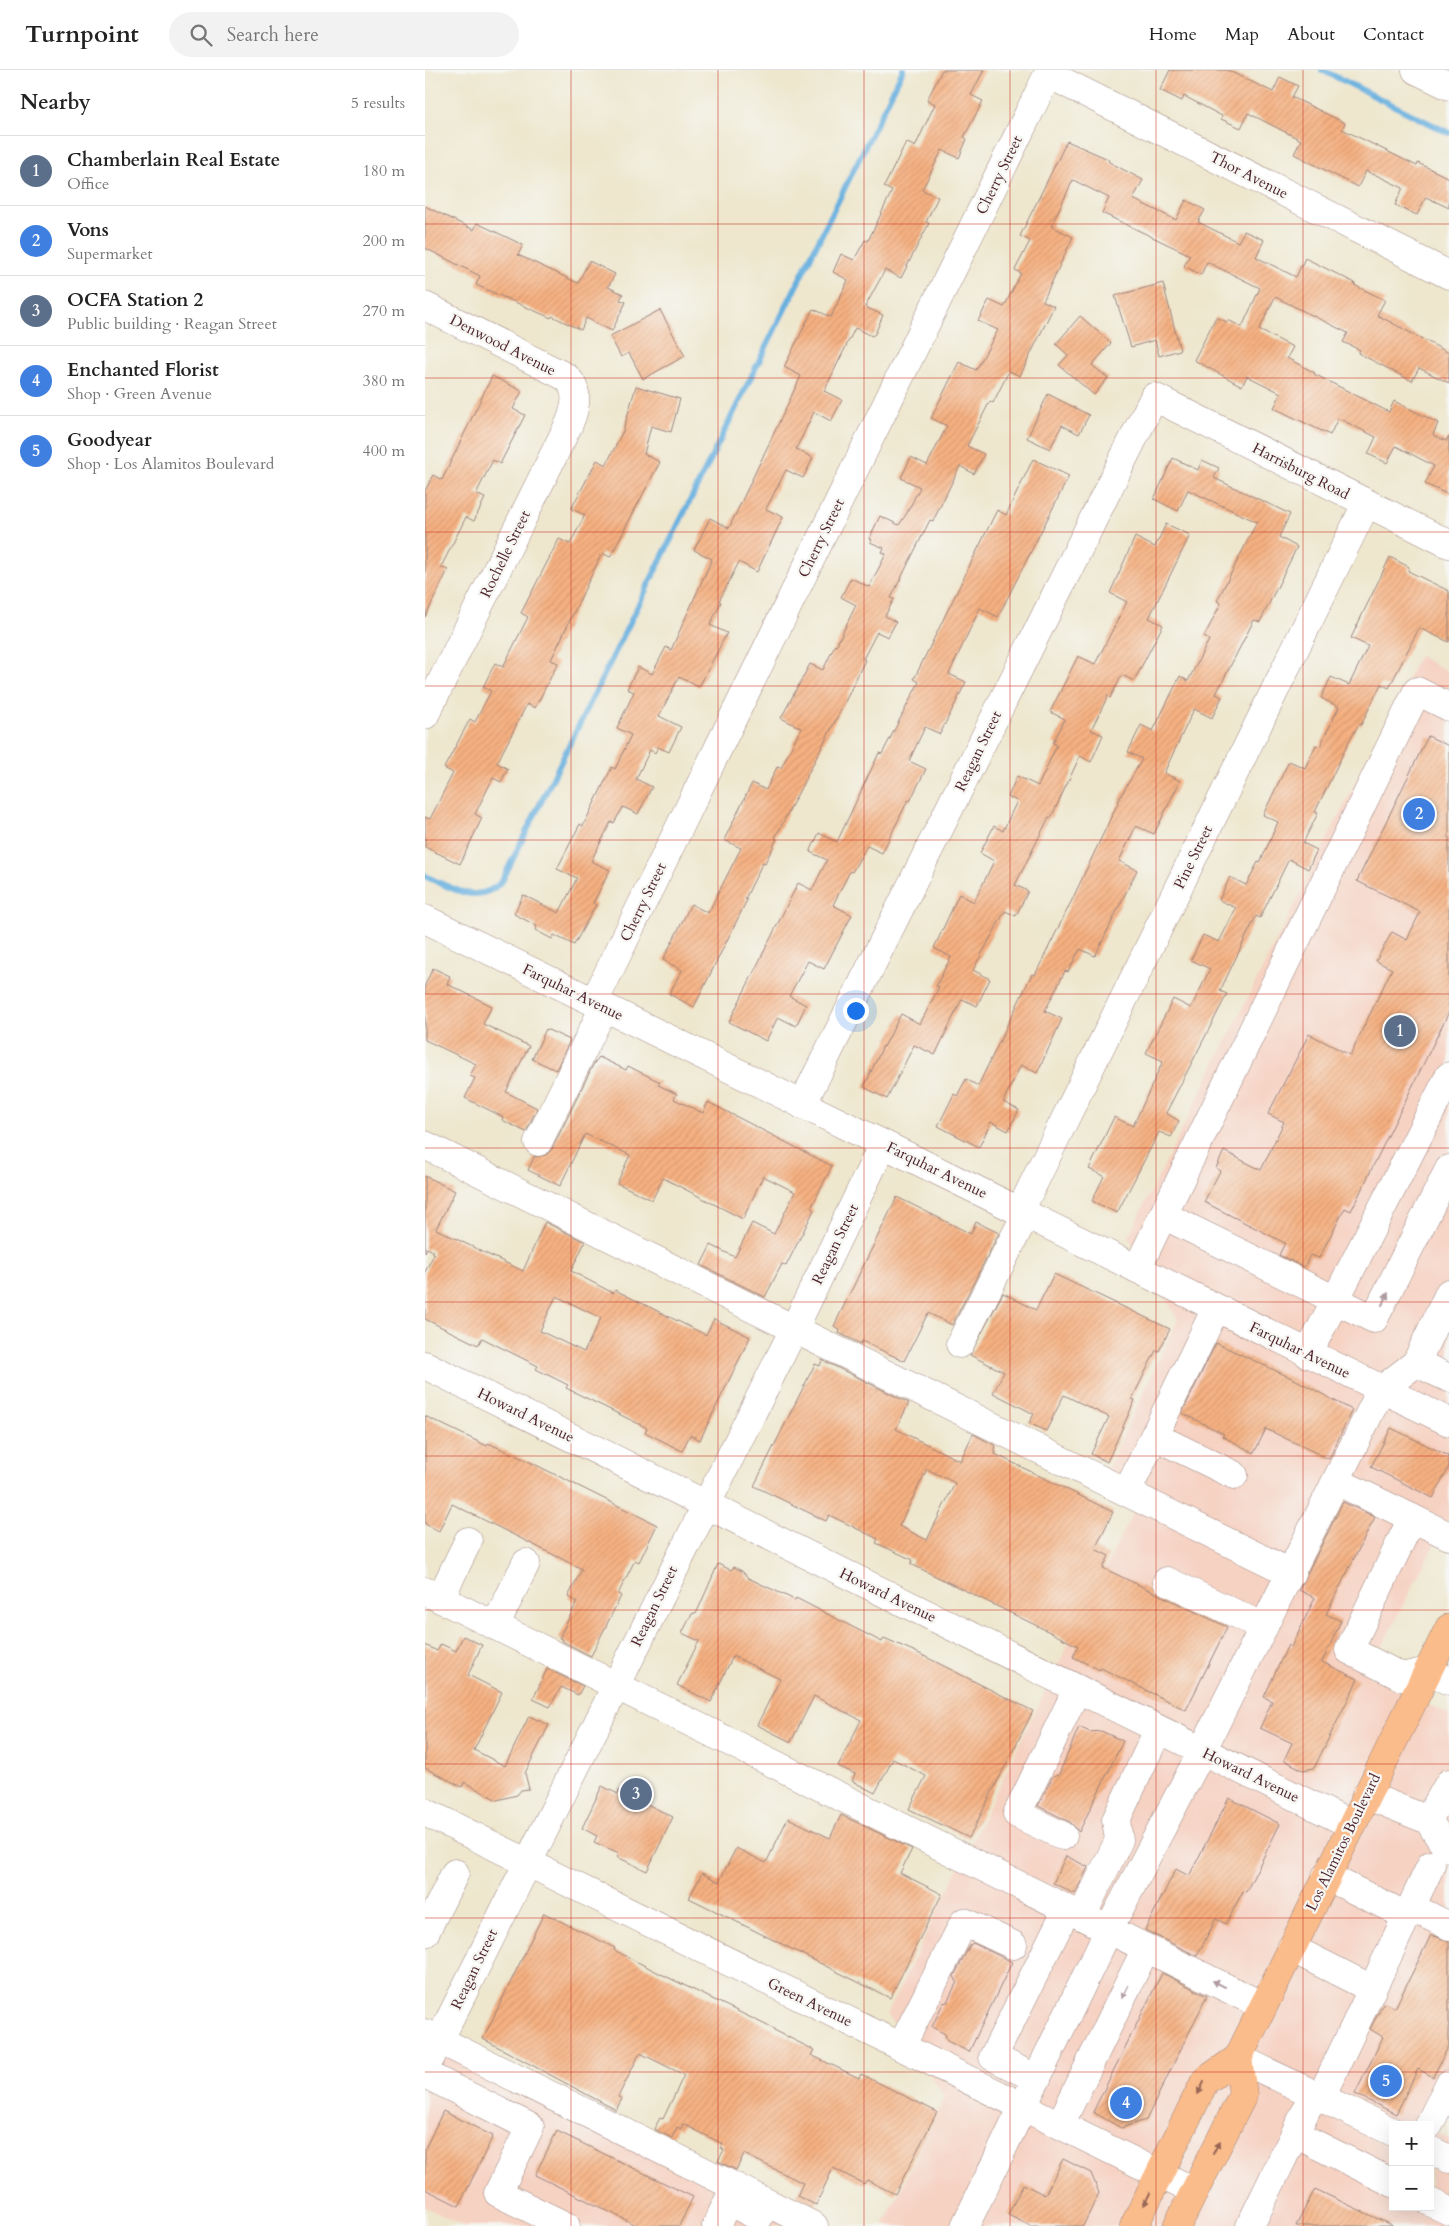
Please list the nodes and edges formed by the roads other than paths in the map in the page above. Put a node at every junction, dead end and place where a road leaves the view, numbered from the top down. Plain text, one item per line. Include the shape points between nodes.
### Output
1 (1416, 70) edge
2 (1048, 74) joint
3 (1449, 86) edge
4 (1449, 275) edge
5 (425, 306) edge
6 (582, 388) joint
7 (1154, 397) joint
8 (1366, 504) junction
9 (1449, 544) edge
10 (1449, 707) edge
11 (425, 715) edge
12 (425, 919) edge
13 (599, 1005) junction
14 (1449, 1076) edge
15 (802, 1105) junction
16 (1438, 1124) edge
17 (538, 1142) dead end
18 (883, 1144) junction
19 (425, 1145) edge
20 (1449, 1169) edge
21 (1023, 1212) junction
22 (1440, 1212) edge
23 (1163, 1215) junction
24 (1137, 1269) junction
25 (1449, 1293) edge
26 (1335, 1301) junction
27 (1216, 1308) junction
28 (794, 1329) junction
29 (960, 1344) dead end
30 (1308, 1354) junction
31 (1416, 1363) junction
32 (425, 1365) edge
33 (1449, 1378) edge
34 (1381, 1390) junction
35 (1449, 1422) edge
36 (1154, 1436) junction
37 (1234, 1475) dead end
38 (1336, 1481) junction
39 (1127, 1492) junction
40 (705, 1504) junction
41 (1413, 1518) junction
42 (1449, 1536) edge
43 (469, 1541) dead end
44 (526, 1563) dead end
45 (1291, 1573) junction
46 (1167, 1582) dead end
47 (433, 1595) edge
48 (495, 1626) junction
49 (1264, 1627) junction
50 (1449, 1628) edge
51 (1438, 1676) edge
52 (615, 1685) junction
53 (1077, 1689) junction
54 (1159, 1730) junction
55 (1202, 1751) junction
56 (1449, 1783) edge
57 (1366, 1796) junction
58 (425, 1812) edge
59 (1428, 1820) junction
60 (1352, 1825) junction
61 (1063, 1836) dead end
62 (1440, 1856) edge
63 (527, 1863) junction
64 (455, 1873) dead end
65 (1326, 1876) junction
66 (1074, 1912) junction
67 (1409, 1912) junction
68 (1449, 1926) edge
69 (1109, 1929) junction
70 (425, 1933) edge
71 (1013, 1945) dead end
72 (1146, 1948) junction
73 (1291, 1948) junction
74 (1372, 1989) junction
75 (1263, 2006) junction
76 (1059, 2033) junction
77 (432, 2037) edge
78 (901, 2047) junction
79 (1097, 2050) junction
80 (1238, 2058) junction
81 (425, 2069) edge
82 (425, 2074) edge
83 (1037, 2079) junction
84 (1449, 2084) edge
85 (1318, 2096) junction
86 (1024, 2107) junction
87 (1431, 2121) edge
88 (1060, 2125) junction
89 (1389, 2130) edge
90 (1295, 2134) junction
91 (1434, 2152) edge
92 (1449, 2159) edge
93 (1161, 2173) junction
94 (1389, 2181) edge
95 (1194, 2191) junction
96 (1434, 2204) edge
97 (1449, 2212) edge
98 (566, 2226) edge
99 (716, 2226) edge
100 (738, 2226) edge
101 (762, 2226) edge
102 (779, 2226) edge
103 (814, 2226) edge
104 (965, 2226) edge
105 (1135, 2226) edge
106 (1177, 2226) edge
107 (1250, 2226) edge
108 (1443, 2226) edge

1 - 3 street
2 - 4 street, Thor Avenue
2 - 13 street, Cherry Street
5 - 6 street, Denwood Avenue via 548,367
6 - 11 street, Rochelle Street via 569,424
7 - 8 street, Harrisburg Road
7 - 15 street, Reagan Street
8 - 9 street, Harrisburg Road
8 - 21 street, Pine Street
10 - 23 street via 1417,691
12 - 13 street, Farquhar Avenue
13 - 15 street, Farquhar Avenue
13 - 17 street, Cherry Street
14 - 16 street
15 - 18 street, Farquhar Avenue
16 - 26 street
18 - 21 street, Farquhar Avenue
18 - 28 street, Reagan Street
19 - 28 street
20 - 22 street
21 - 24 street, Farquhar Avenue
21 - 29 street, Pine Street
26 -> 22 street via 1374,1319
23 - 24 street
23 - 26 street
24 - 27 street, Farquhar Avenue
25 - 31 street
26 - 30 street
27 - 30 street, Farquhar Avenue
27 - 36 street
28 - 39 street
28 - 40 street, Reagan Street
30 - 34 street, Farquhar Avenue
31 - 33 street
31 - 34 street
32 - 40 street, Howard Avenue
34 - 35 street, Farquhar Avenue
34 - 38 street
36 - 37 street
36 - 39 street
38 - 41 street
38 - 45 street
39 - 45 street
40 - 52 street, Reagan Street
40 - 53 street, Howard Avenue
41 - 42 street
41 - 51 street via 1349,1650 1402,1677
43 - 47 street
44 - 48 street
45 - 49 street
46 - 49 street
47 - 48 street
48 - 52 street
49 - 55 street
50 - 51 main road, Los Alamitos Boulevard
51 - 57 main road, Los Alamitos Boulevard
52 - 63 street, Reagan Street
52 - 66 street
53 - 54 street, Howard Avenue
53 - 61 street via 1017,1814
54 - 55 street, Howard Avenue
54 - 66 street via 1116,1820 1119,1840
55 - 60 street, Howard Avenue
55 - 69 street
56 - 59 street
57 - 59 street
57 - 60 main road, Los Alamitos Boulevard
58 - 63 street, Green Avenue
59 - 62 street via 1445,1846
60 - 65 main road, Los Alamitos Boulevard
62 - 67 street
63 - 77 street, Reagan Street
63 - 78 street, Green Avenue
64 - 70 street
65 - 67 street
65 - 73 main road, Los Alamitos Boulevard
66 - 69 street
66 - 83 street via 993,2057
67 - 68 street
67 - 74 street
69 - 72 street
69 - 76 street
71 - 78 street via 964,1922
75 -> 72 street
72 -> 79 street
73 - 74 street
73 - 75 main road, Los Alamitos Boulevard
74 - 85 street
75 - 80 main road, Los Alamitos Boulevard
76 - 79 street
76 - 83 street
77 - 81 street, Reagan Street
77 - 103 street
78 - 86 street, Green Avenue
79 - 88 street
80 - 85 street
80 -> 93 main road, Los Alamitos Boulevard via 1205,2081
95 -> 80 main road via 1243,2095
82 - 98 street via 531,2126 498,2193
83 - 86 street
84 - 87 street
85 - 89 street
85 - 90 street
86 - 88 street, Green Avenue
86 - 104 street
88 - 93 street, Green Avenue
90 - 94 street
90 - 107 street
91 - 92 street
93 - 95 street, Green Avenue
93 -> 105 main road, Los Alamitos Boulevard
95 - 106 main road
96 - 97 street
97 - 108 street
99 - 102 street via 728,2201
100 - 101 street via 742,2222

